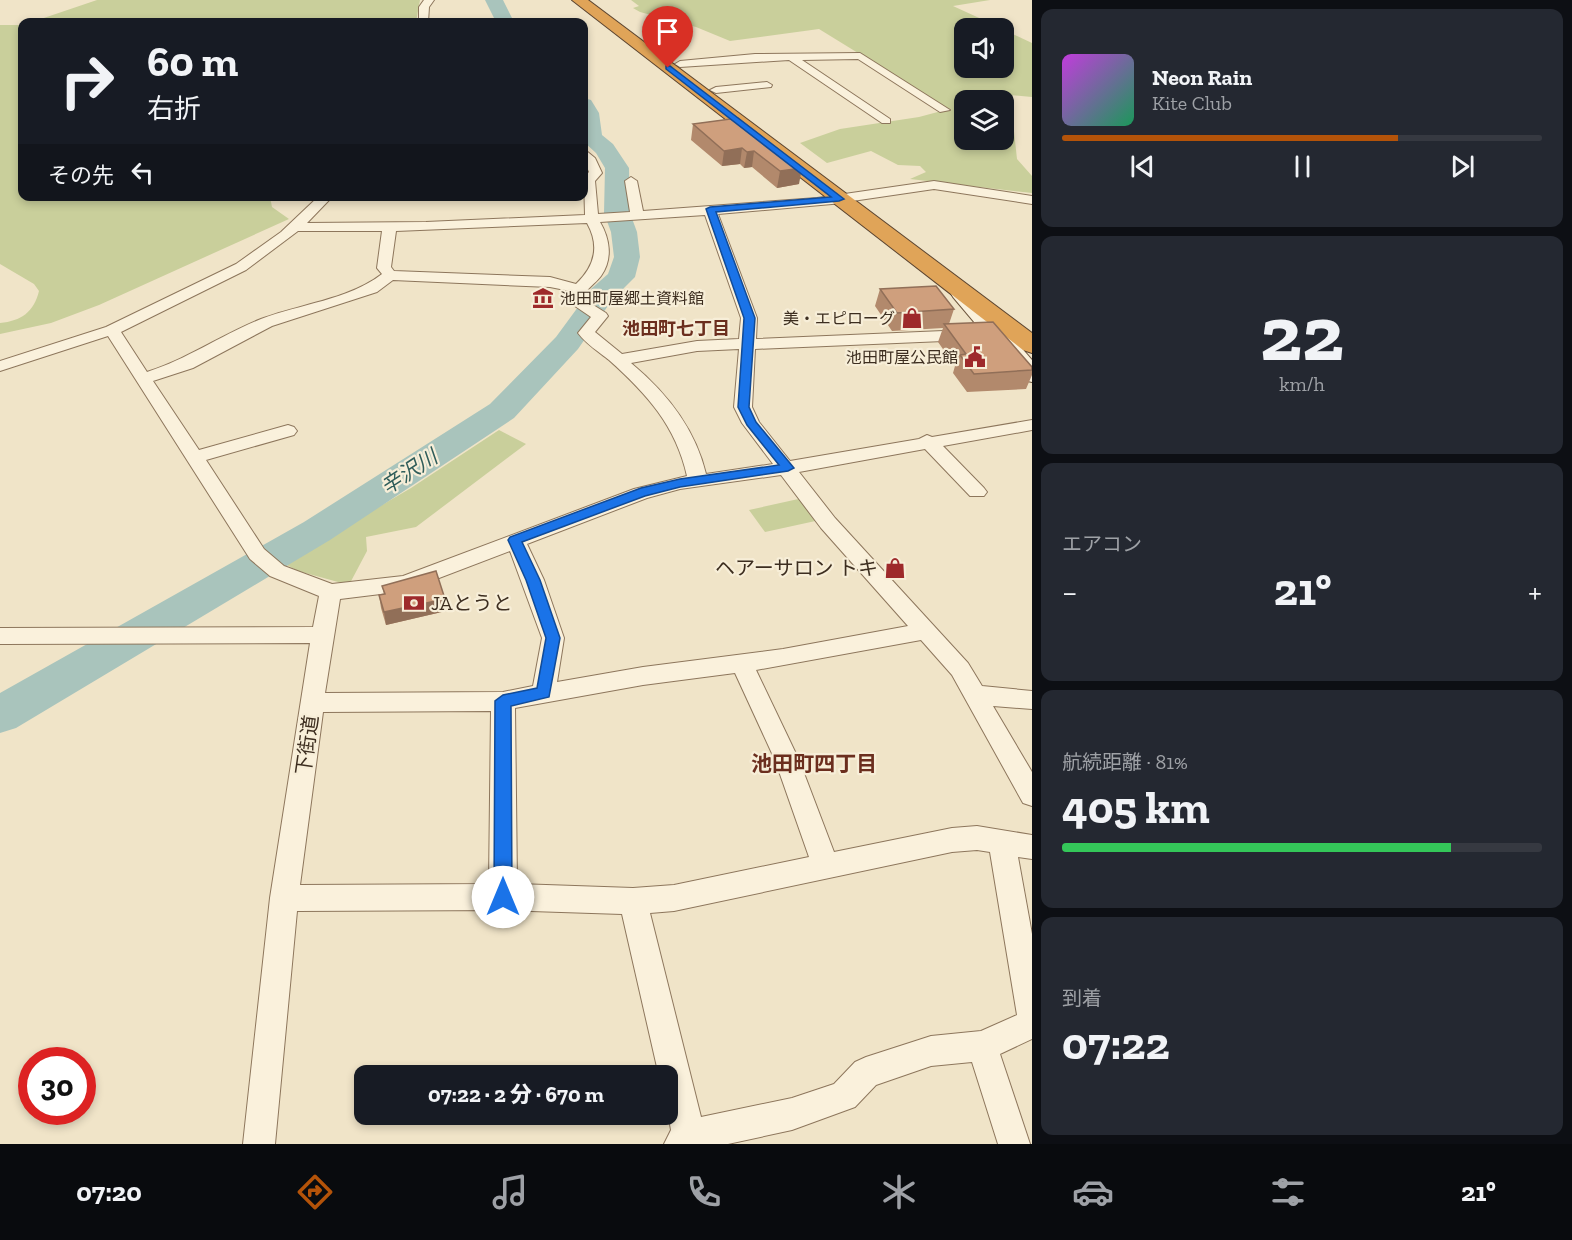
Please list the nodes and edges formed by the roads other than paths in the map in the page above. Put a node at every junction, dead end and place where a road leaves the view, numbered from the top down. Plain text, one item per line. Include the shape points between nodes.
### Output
1 (429, 0) edge
2 (579, 0) edge
3 (595, 0) edge
4 (423, 18) edge
5 (790, 56) junction
6 (680, 64) junction
7 (767, 85) dead end
8 (716, 90) junction
9 (945, 110) dead end
10 (886, 121) dead end
11 (588, 161) edge
12 (588, 180) edge
13 (588, 180) edge
14 (631, 181) dead end
15 (849, 198) junction
16 (1032, 200) edge
17 (322, 201) edge
18 (710, 209) junction
19 (635, 217) junction
20 (598, 220) junction
21 (390, 226) junction
22 (295, 227) junction
23 (390, 275) junction
24 (961, 292) junction
25 (578, 295) junction
26 (1032, 325) edge
27 (112, 330) junction
28 (992, 333) junction
29 (1032, 345) edge
30 (749, 346) junction
31 (618, 360) junction
32 (0, 366) edge
33 (1032, 375) edge
34 (145, 378) junction
35 (1032, 425) edge
36 (288, 431) dead end
37 (927, 441) junction
38 (195, 457) junction
39 (788, 468) junction
40 (698, 481) junction
41 (977, 492) dead end
42 (515, 540) junction
43 (332, 592) junction
44 (927, 631) junction
45 (322, 635) junction
46 (0, 636) edge
47 (742, 664) junction
48 (544, 693) junction
49 (975, 694) junction
50 (1032, 700) edge
51 (503, 701) junction
52 (313, 703) junction
53 (1032, 795) edge
54 (1002, 843) junction
55 (1032, 847) edge
56 (826, 867) junction
57 (503, 897) junction
58 (284, 898) junction
59 (633, 901) junction
60 (1032, 1016) edge
61 (1032, 1024) edge
62 (982, 1046) junction
63 (684, 1140) edge
64 (259, 1144) edge
65 (1014, 1144) edge

1 - 4 street
2 - 15 highway
3 - 6 highway
5 - 6 street
5 - 9 street via 860,56
5 - 10 street
6 - 8 highway
7 - 8 street
8 - 15 highway
11 - 13 street via 596,173
12 - 20 street
14 - 19 street
15 - 16 street via 935,185
15 - 18 street
15 - 24 highway
15 - 26 highway
17 - 22 street
18 - 19 street
18 - 30 street via 749,318
19 - 20 street
20 - 21 street
20 - 25 street via 602,260
21 - 22 street
21 - 23 street via 384,268
22 - 27 street via 241,267
23 - 25 street via 550,282
23 - 34 street via 372,290 266,323 187,364
24 - 28 main road
24 - 29 highway
25 - 31 street via 600,315 586,333
27 - 32 street
27 - 34 street
28 - 30 street
28 - 33 main road
30 - 31 street via 671,349
30 - 39 street via 743,407 751,423
31 - 40 street via 677,424 688,445
34 - 38 street
35 - 37 street
36 - 38 street
37 - 39 street
37 - 41 street
38 - 43 street via 256,554 277,571
39 - 40 street
39 - 44 street via 828,523
40 - 42 street via 641,493
42 - 43 street via 405,583
42 - 48 street via 553,638
43 - 45 street, 下街道
44 - 47 street
44 - 49 street via 960,669
45 - 46 street
45 - 52 street, 下街道
47 - 48 street
47 - 56 street via 787,760
48 - 51 street
49 - 50 street
49 - 53 street
51 - 52 street
51 - 57 street
52 - 58 street, 下街道
54 - 55 street
54 - 56 street via 977,838 952,840
54 - 60 street
56 - 59 street via 710,893
57 - 58 street
57 - 59 street
58 - 64 street, 下街道
59 - 63 street
61 - 62 street
62 - 63 street via 931,1052 866,1073 844,1096 792,1114
62 - 65 street

